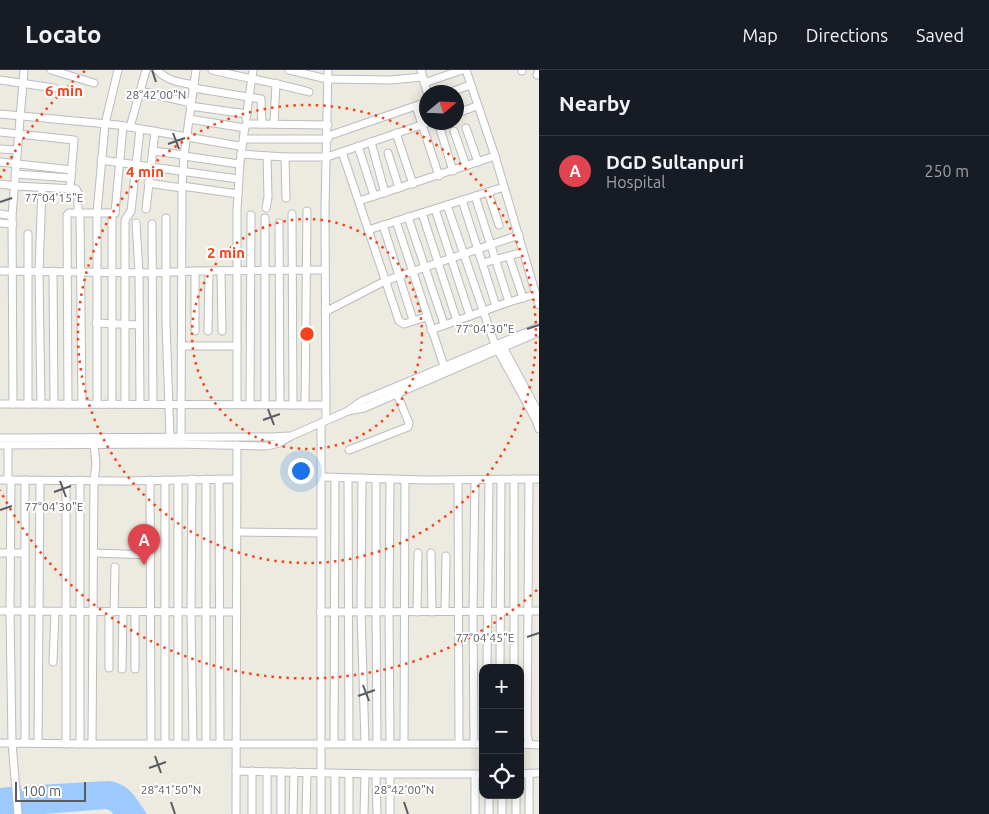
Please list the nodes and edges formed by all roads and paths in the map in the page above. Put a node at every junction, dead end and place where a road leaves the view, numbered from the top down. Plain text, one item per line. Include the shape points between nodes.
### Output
1 (24, 70) edge
2 (51, 70) edge
3 (118, 70) edge
4 (146, 70) edge
5 (157, 70) edge
6 (196, 70) edge
7 (212, 70) edge
8 (253, 70) edge
9 (289, 70) edge
10 (328, 70) edge
11 (464, 70) edge
12 (422, 77) edge
13 (328, 79) junction
14 (0, 80) edge
15 (251, 80) junction
16 (22, 82) junction
17 (94, 83) dead end
18 (276, 83) junction
19 (470, 85) junction
20 (193, 86) junction
21 (464, 87) edge
22 (54, 88) dead end
23 (140, 91) junction
24 (309, 92) dead end
25 (249, 98) junction
26 (191, 104) junction
27 (419, 105) edge
28 (416, 106) junction
29 (477, 106) junction
30 (464, 110) edge
31 (0, 114) edge
32 (247, 114) junction
33 (419, 116) edge
34 (21, 117) junction
35 (189, 119) junction
36 (105, 124) junction
37 (262, 124) junction
38 (274, 124) junction
39 (328, 125) junction
40 (246, 126) junction
41 (419, 126) edge
42 (126, 127) junction
43 (466, 128) dead end
44 (140, 129) junction
45 (424, 130) edge
46 (440, 130) edge
47 (454, 130) dead end
48 (156, 131) junction
49 (0, 132) edge
50 (396, 133) junction
51 (19, 135) junction
52 (186, 136) junction
53 (328, 137) junction
54 (243, 142) junction
55 (371, 142) junction
56 (358, 146) junction
57 (0, 149) edge
58 (17, 150) junction
59 (153, 151) junction
60 (342, 152) junction
61 (388, 153) dead end
62 (241, 154) junction
63 (184, 156) junction
64 (267, 156) junction
65 (495, 156) junction
66 (285, 157) junction
67 (327, 157) junction
68 (102, 160) junction
69 (0, 162) edge
70 (118, 162) junction
71 (478, 162) junction
72 (16, 163) junction
73 (135, 164) junction
74 (240, 164) junction
75 (150, 166) junction
76 (466, 166) junction
77 (72, 170) junction
78 (452, 171) junction
79 (183, 172) junction
80 (16, 174) junction
81 (439, 176) junction
82 (71, 178) junction
83 (238, 180) junction
84 (148, 183) junction
85 (0, 184) edge
86 (413, 184) junction
87 (15, 186) junction
88 (182, 187) junction
89 (504, 187) junction
90 (42, 188) junction
91 (399, 188) junction
92 (70, 189) junction
93 (488, 192) junction
94 (385, 193) junction
95 (238, 194) junction
96 (374, 196) junction
97 (475, 196) junction
98 (286, 198) dead end
99 (462, 200) junction
100 (360, 201) junction
101 (447, 205) junction
102 (266, 208) dead end
103 (146, 209) dead end
104 (435, 209) junction
105 (307, 211) dead end
106 (79, 213) junction
107 (96, 213) junction
108 (113, 213) junction
109 (422, 213) junction
110 (0, 214) edge
111 (292, 214) dead end
112 (251, 215) dead end
113 (12, 216) junction
114 (126, 216) junction
115 (408, 217) junction
116 (166, 218) dead end
117 (265, 218) dead end
118 (396, 221) junction
119 (0, 223) edge
120 (136, 223) dead end
121 (279, 223) dead end
122 (13, 224) junction
123 (152, 224) dead end
124 (383, 225) junction
125 (499, 225) dead end
126 (368, 230) junction
127 (28, 234) dead end
128 (519, 235) junction
129 (491, 245) junction
130 (478, 249) junction
131 (523, 252) junction
132 (463, 254) junction
133 (509, 256) junction
134 (451, 258) junction
135 (495, 260) junction
136 (438, 263) junction
137 (483, 263) junction
138 (424, 268) junction
139 (238, 270) junction
140 (252, 270) junction
141 (266, 270) junction
142 (280, 270) junction
143 (292, 270) junction
144 (307, 270) junction
145 (325, 270) junction
146 (0, 271) edge
147 (12, 271) junction
148 (27, 271) junction
149 (39, 271) junction
150 (53, 271) junction
151 (67, 271) junction
152 (80, 271) junction
153 (125, 271) junction
154 (195, 271) junction
155 (209, 271) junction
156 (221, 271) junction
157 (97, 272) junction
158 (113, 272) junction
159 (139, 272) junction
160 (167, 272) junction
161 (181, 272) junction
162 (413, 272) junction
163 (152, 273) junction
164 (400, 276) junction
165 (385, 281) junction
166 (536, 294) junction
167 (523, 298) junction
168 (509, 302) junction
169 (539, 305) edge
170 (496, 306) junction
171 (483, 311) junction
172 (325, 312) junction
173 (426, 316) junction
174 (470, 316) junction
175 (413, 320) junction
176 (457, 321) junction
177 (96, 323) junction
178 (112, 323) junction
179 (125, 324) junction
180 (444, 324) junction
181 (139, 325) junction
182 (539, 326) edge
183 (431, 330) junction
184 (195, 331) dead end
185 (208, 331) dead end
186 (222, 331) dead end
187 (539, 332) edge
188 (181, 346) junction
189 (237, 346) junction
190 (499, 346) junction
191 (444, 366) junction
192 (397, 394) junction
193 (0, 404) edge
194 (13, 404) junction
195 (28, 404) junction
196 (41, 404) junction
197 (54, 404) junction
198 (68, 404) junction
199 (82, 404) junction
200 (97, 404) junction
201 (112, 404) junction
202 (125, 404) junction
203 (140, 404) junction
204 (153, 404) junction
205 (168, 404) junction
206 (180, 404) junction
207 (237, 404) junction
208 (250, 404) junction
209 (265, 404) junction
210 (280, 404) junction
211 (293, 405) junction
212 (305, 405) junction
213 (325, 405) junction
214 (348, 411) junction
215 (539, 414) edge
216 (324, 422) junction
217 (539, 429) edge
218 (291, 436) junction
219 (0, 438) edge
220 (170, 438) junction
221 (181, 438) junction
222 (0, 444) edge
223 (8, 444) junction
224 (94, 444) junction
225 (237, 445) junction
226 (349, 450) dead end
227 (320, 477) junction
228 (335, 478) junction
229 (348, 478) junction
230 (362, 478) junction
231 (192, 479) junction
232 (206, 479) junction
233 (219, 479) junction
234 (237, 479) junction
235 (376, 479) junction
236 (390, 479) junction
237 (501, 479) junction
238 (514, 479) junction
239 (529, 479) junction
240 (539, 479) edge
241 (6, 480) edge
242 (25, 480) junction
243 (40, 480) junction
244 (66, 480) junction
245 (80, 480) junction
246 (94, 480) junction
247 (150, 480) junction
248 (165, 480) junction
249 (178, 480) junction
250 (405, 480) junction
251 (458, 480) junction
252 (475, 480) junction
253 (489, 480) junction
254 (237, 532) junction
255 (320, 533) junction
256 (0, 553) edge
257 (25, 553) junction
258 (94, 553) junction
259 (418, 553) dead end
260 (431, 553) dead end
261 (10, 554) junction
262 (151, 555) junction
263 (446, 556) dead end
264 (115, 568) dead end
265 (0, 611) edge
266 (10, 611) junction
267 (500, 611) junction
268 (513, 611) junction
269 (528, 611) junction
270 (539, 611) edge
271 (25, 612) junction
272 (38, 612) junction
273 (55, 612) junction
274 (65, 612) junction
275 (79, 612) junction
276 (94, 612) junction
277 (111, 612) junction
278 (123, 612) junction
279 (135, 612) junction
280 (150, 612) junction
281 (165, 612) junction
282 (178, 612) junction
283 (191, 612) junction
284 (204, 612) junction
285 (219, 612) junction
286 (236, 612) junction
287 (320, 612) junction
288 (334, 612) junction
289 (349, 612) junction
290 (362, 612) junction
291 (376, 612) junction
292 (388, 612) junction
293 (404, 612) junction
294 (417, 612) junction
295 (432, 612) junction
296 (445, 612) junction
297 (459, 612) junction
298 (473, 612) junction
299 (487, 612) junction
300 (53, 662) dead end
301 (487, 664) edge
302 (500, 664) edge
303 (514, 664) edge
304 (109, 668) dead end
305 (122, 669) dead end
306 (135, 669) dead end
307 (0, 743) edge
308 (12, 743) junction
309 (25, 743) junction
310 (38, 743) junction
311 (236, 743) junction
312 (320, 743) junction
313 (334, 743) junction
314 (349, 743) junction
315 (365, 743) junction
316 (66, 744) junction
317 (80, 744) junction
318 (92, 744) junction
319 (151, 744) junction
320 (165, 744) junction
321 (178, 744) junction
322 (193, 744) junction
323 (206, 744) junction
324 (220, 744) junction
325 (377, 744) junction
326 (390, 744) junction
327 (404, 744) junction
328 (459, 744) junction
329 (474, 744) junction
330 (479, 744) edge
331 (524, 744) edge
332 (529, 744) junction
333 (539, 744) edge
334 (236, 771) junction
335 (252, 771) junction
336 (267, 772) junction
337 (281, 772) junction
338 (294, 772) junction
339 (307, 773) junction
340 (321, 773) junction
341 (529, 773) junction
342 (539, 773) edge
343 (335, 774) junction
344 (349, 774) junction
345 (365, 774) junction
346 (376, 774) junction
347 (390, 774) junction
348 (479, 774) edge
349 (524, 774) edge
350 (489, 799) edge
351 (502, 799) edge
352 (516, 799) edge
353 (18, 814) edge
354 (236, 814) edge
355 (252, 814) edge
356 (267, 814) edge
357 (281, 814) edge
358 (293, 814) edge
359 (306, 814) edge
360 (321, 814) edge
361 (335, 814) edge
362 (349, 814) edge
363 (364, 814) edge
364 (377, 814) edge
365 (390, 814) edge
366 (475, 814) edge
367 (489, 814) edge
368 (502, 814) edge
369 (516, 814) edge
370 (529, 814) edge

1 - 16 street
2 - 17 street
3 - 36 street
4 - 23 street
5 - 20 street via 166,78
6 - 20 street
7 - 15 street
8 - 15 street
9 - 13 street
10 - 13 street
11 - 12 street
11 - 19 street
12 - 13 street
13 - 39 street
14 - 16 street
15 - 18 street
15 - 25 street
16 - 22 street
16 - 34 street
18 - 24 street
18 - 38 street
19 - 21 street
19 - 29 street
20 - 25 street
20 - 26 street
23 - 26 street
23 - 42 street
25 - 32 street
25 - 37 street via 261,99
26 - 32 street
26 - 35 street
27 - 28 street
28 - 33 street
28 - 53 street
29 - 30 street
29 - 65 street
31 - 34 street
32 - 40 street
34 - 36 street
34 - 51 street
35 - 40 street
35 - 52 street
36 - 42 street
36 - 68 street
37 - 38 street
37 - 40 street
38 - 39 street
39 - 53 street
40 - 54 street
41 - 50 street
42 - 44 street
42 - 70 street
43 - 71 street
44 - 48 street
44 - 73 street
45 - 81 street
46 - 78 street
47 - 76 street
48 - 52 street
48 - 59 street
49 - 51 street
50 - 55 street
50 - 86 street
51 - 58 street
51 - 77 street via 74,140
52 - 54 street via 238,146
52 - 63 street
53 - 54 street
53 - 67 street
54 - 62 street
55 - 56 street
55 - 94 street
56 - 60 street
56 - 96 street
57 - 58 street
58 - 72 street
59 - 63 street
59 - 75 street
60 - 67 street
60 - 100 street
61 - 91 street
62 - 64 street
62 - 74 street
63 - 74 street
63 - 79 street
64 - 66 street
64 - 102 street
65 - 71 street
65 - 89 street
66 - 67 street
66 - 98 street
67 - 145 street
68 - 70 street
68 - 107 street
69 - 72 street
70 - 73 street
70 - 108 street
71 - 76 street
72 - 77 street
72 - 80 street
73 - 75 street
73 - 114 street via 130,211
74 - 83 street
75 - 79 street
75 - 84 street
76 - 78 street
77 - 82 street
78 - 81 street
79 - 83 street
79 - 88 street
80 - 82 street
80 - 87 street
81 - 86 street
82 - 92 street
83 - 95 street
84 - 88 street
84 - 103 street
85 - 87 street
86 - 91 street
87 - 90 street
87 - 113 street
88 - 95 street
88 - 161 street
89 - 93 street
89 - 128 street
90 - 92 street
90 - 149 street
91 - 94 street
92 - 106 street via 78,191
93 - 97 street
93 - 125 street
94 - 96 street
95 - 139 street
96 - 100 street
97 - 99 street
97 - 129 street
99 - 101 street
99 - 130 street
100 - 126 street
101 - 104 street
101 - 132 street
104 - 109 street
104 - 134 street
105 - 144 street
106 - 107 street
106 - 151 street via 67,215
106 - 152 street
107 - 108 street
107 - 157 street
108 - 114 street
108 - 158 street
109 - 115 street
109 - 136 street
110 - 113 street
111 - 143 street
112 - 140 street
113 - 122 street
114 - 153 street
115 - 118 street
115 - 138 street
116 - 160 street
117 - 141 street
118 - 124 street
118 - 162 street
119 - 122 street
120 - 159 street
121 - 142 street
122 - 147 street
123 - 163 street
124 - 126 street
124 - 164 street
126 - 165 street
127 - 148 street
128 - 129 street
128 - 131 street
129 - 130 street
129 - 135 street
130 - 132 street
130 - 137 street
131 - 133 street
131 - 166 street
132 - 134 street
132 - 171 street
133 - 135 street
133 - 167 street
134 - 136 street
134 - 174 street
135 - 137 street
135 - 168 street
136 - 138 street
136 - 176 street
137 - 170 street
138 - 162 street
138 - 180 street
139 - 140 street
139 - 156 street
139 - 189 street
140 - 141 street
140 - 208 street
141 - 142 street
141 - 209 street
142 - 143 street
142 - 210 street
143 - 144 street
143 - 211 street
144 - 145 street
144 - 212 street
145 - 172 street
146 - 147 street
147 - 148 street
147 - 194 street
148 - 149 street
148 - 195 street
149 - 150 street
149 - 196 street
150 - 151 street
150 - 197 street
151 - 152 street
151 - 198 street
152 - 157 street
152 - 199 street
153 - 158 street
153 - 159 street
153 - 179 street
154 - 155 street
154 - 161 street
154 - 184 street
155 - 156 street
155 - 185 street
156 - 186 street
157 - 158 street
157 - 177 street
158 - 178 street
159 - 163 street
159 - 181 street
160 - 161 street
160 - 163 street
160 - 205 street
161 - 188 street
162 - 164 street
162 - 173 street
163 - 204 street
164 - 165 street
164 - 175 street
165 - 172 street
165 - 175 street via 399,322 404,324
166 - 167 street
166 - 169 street
167 - 168 street
168 - 170 street
170 - 171 street
171 - 174 street
171 - 190 street
172 - 213 street
173 - 175 street
173 - 183 street
174 - 176 street
176 - 180 street
177 - 178 street
177 - 200 street
178 - 179 street
178 - 201 street
179 - 181 street
179 - 202 street
180 - 183 street
181 - 203 street
182 - 190 street
183 - 191 street
187 - 190 street
188 - 189 street
188 - 206 street
189 - 207 street
190 - 191 street
190 - 192 street
190 - 215 street
190 - 217 street
191 - 214 street via 362,401
192 - 214 street
192 - 226 street via 408,427
193 - 194 street
194 - 195 street
195 - 196 street
196 - 197 street
197 - 198 street
198 - 199 street
199 - 200 street
200 - 201 street
201 - 202 street
202 - 203 street
203 - 204 street
204 - 205 street
205 - 206 street
205 - 220 street
206 - 207 street
206 - 221 street
207 - 208 street
208 - 209 street
209 - 210 street
210 - 211 street
211 - 212 street
212 - 213 street
213 - 216 street
214 - 216 street
216 - 218 street
216 - 227 street
218 - 221 street
218 - 225 street via 267,446
219 - 220 street
220 - 221 street
222 - 223 street
223 - 224 street
223 - 241 street
224 - 225 street
224 - 246 street
225 - 234 street
227 - 228 street
227 - 255 street
228 - 229 street
228 - 288 street
229 - 230 street
229 - 289 street
230 - 235 street
230 - 290 street
231 - 232 street
231 - 249 street
231 - 283 street
232 - 233 street
232 - 284 street
233 - 234 street
233 - 285 street
234 - 254 street
235 - 236 street
235 - 291 street
236 - 250 street
236 - 292 street
237 - 238 street
237 - 253 street
237 - 267 street
238 - 239 street
238 - 268 street
239 - 240 street
239 - 269 street
241 - 242 street
241 - 261 street
242 - 243 street
242 - 257 street
243 - 244 street
243 - 272 street
244 - 245 street
244 - 274 street
245 - 246 street
245 - 275 street
246 - 247 street
246 - 258 street
247 - 248 street
247 - 262 street
248 - 249 street
248 - 281 street
249 - 282 street
250 - 251 street
250 - 293 street
251 - 252 street
251 - 297 street
252 - 253 street
252 - 298 street
253 - 299 street
254 - 255 street
254 - 286 street
255 - 287 street
256 - 261 street
257 - 261 street
257 - 271 street
258 - 262 street
258 - 276 street
259 - 294 street
260 - 295 street
261 - 266 street
262 - 280 street
263 - 296 street
264 - 277 street
265 - 266 street
266 - 271 street
266 - 308 street
267 - 268 street
267 - 299 street
267 - 302 street
268 - 269 street
268 - 303 street
269 - 270 street
269 - 332 street
271 - 272 street
271 - 309 street
272 - 273 street
272 - 310 street
273 - 274 street
273 - 300 street
274 - 275 street
274 - 316 street
275 - 276 street
275 - 317 street
276 - 277 street
276 - 318 street
277 - 278 street
277 - 304 street
278 - 279 street
278 - 305 street
279 - 280 street
279 - 306 street
280 - 281 street
280 - 319 street
281 - 282 street
281 - 320 street
282 - 283 street
282 - 321 street
283 - 284 street
283 - 322 street
284 - 285 street
284 - 323 street
285 - 286 street
285 - 324 street
286 - 311 street
287 - 288 street
287 - 312 street
288 - 289 street
288 - 313 street
289 - 290 street
289 - 314 street
290 - 291 street
290 - 315 street
291 - 292 street
291 - 325 street
292 - 293 street
292 - 326 street
293 - 294 street
293 - 327 street
294 - 295 street
295 - 296 street
296 - 297 street
297 - 298 street
297 - 328 street
298 - 299 street
298 - 329 street
299 - 301 street
307 - 308 street
308 - 309 street
308 - 353 street
309 - 310 street
310 - 316 street
311 - 312 street
311 - 324 street
311 - 334 street
312 - 313 street
312 - 340 street
313 - 314 street
314 - 315 street
315 - 325 street
316 - 317 street
317 - 318 street
318 - 319 street
319 - 320 street
320 - 321 street
321 - 322 street
322 - 323 street
323 - 324 street
325 - 326 street
326 - 327 street
327 - 328 street
328 - 329 street
329 - 330 street
331 - 332 street
332 - 333 street
334 - 335 street
334 - 354 street
335 - 336 street
335 - 355 street
336 - 337 street
336 - 356 street
337 - 338 street
337 - 357 street
338 - 339 street
338 - 358 street
339 - 340 street
339 - 359 street
340 - 343 street
340 - 360 street
341 - 342 street
341 - 349 street
341 - 370 street
343 - 344 street
343 - 361 street
344 - 345 street
344 - 362 street
345 - 346 street
345 - 363 street
346 - 347 street
346 - 364 street
347 - 348 street
347 - 365 street
348 - 366 street
350 - 367 street
351 - 368 street
352 - 369 street

